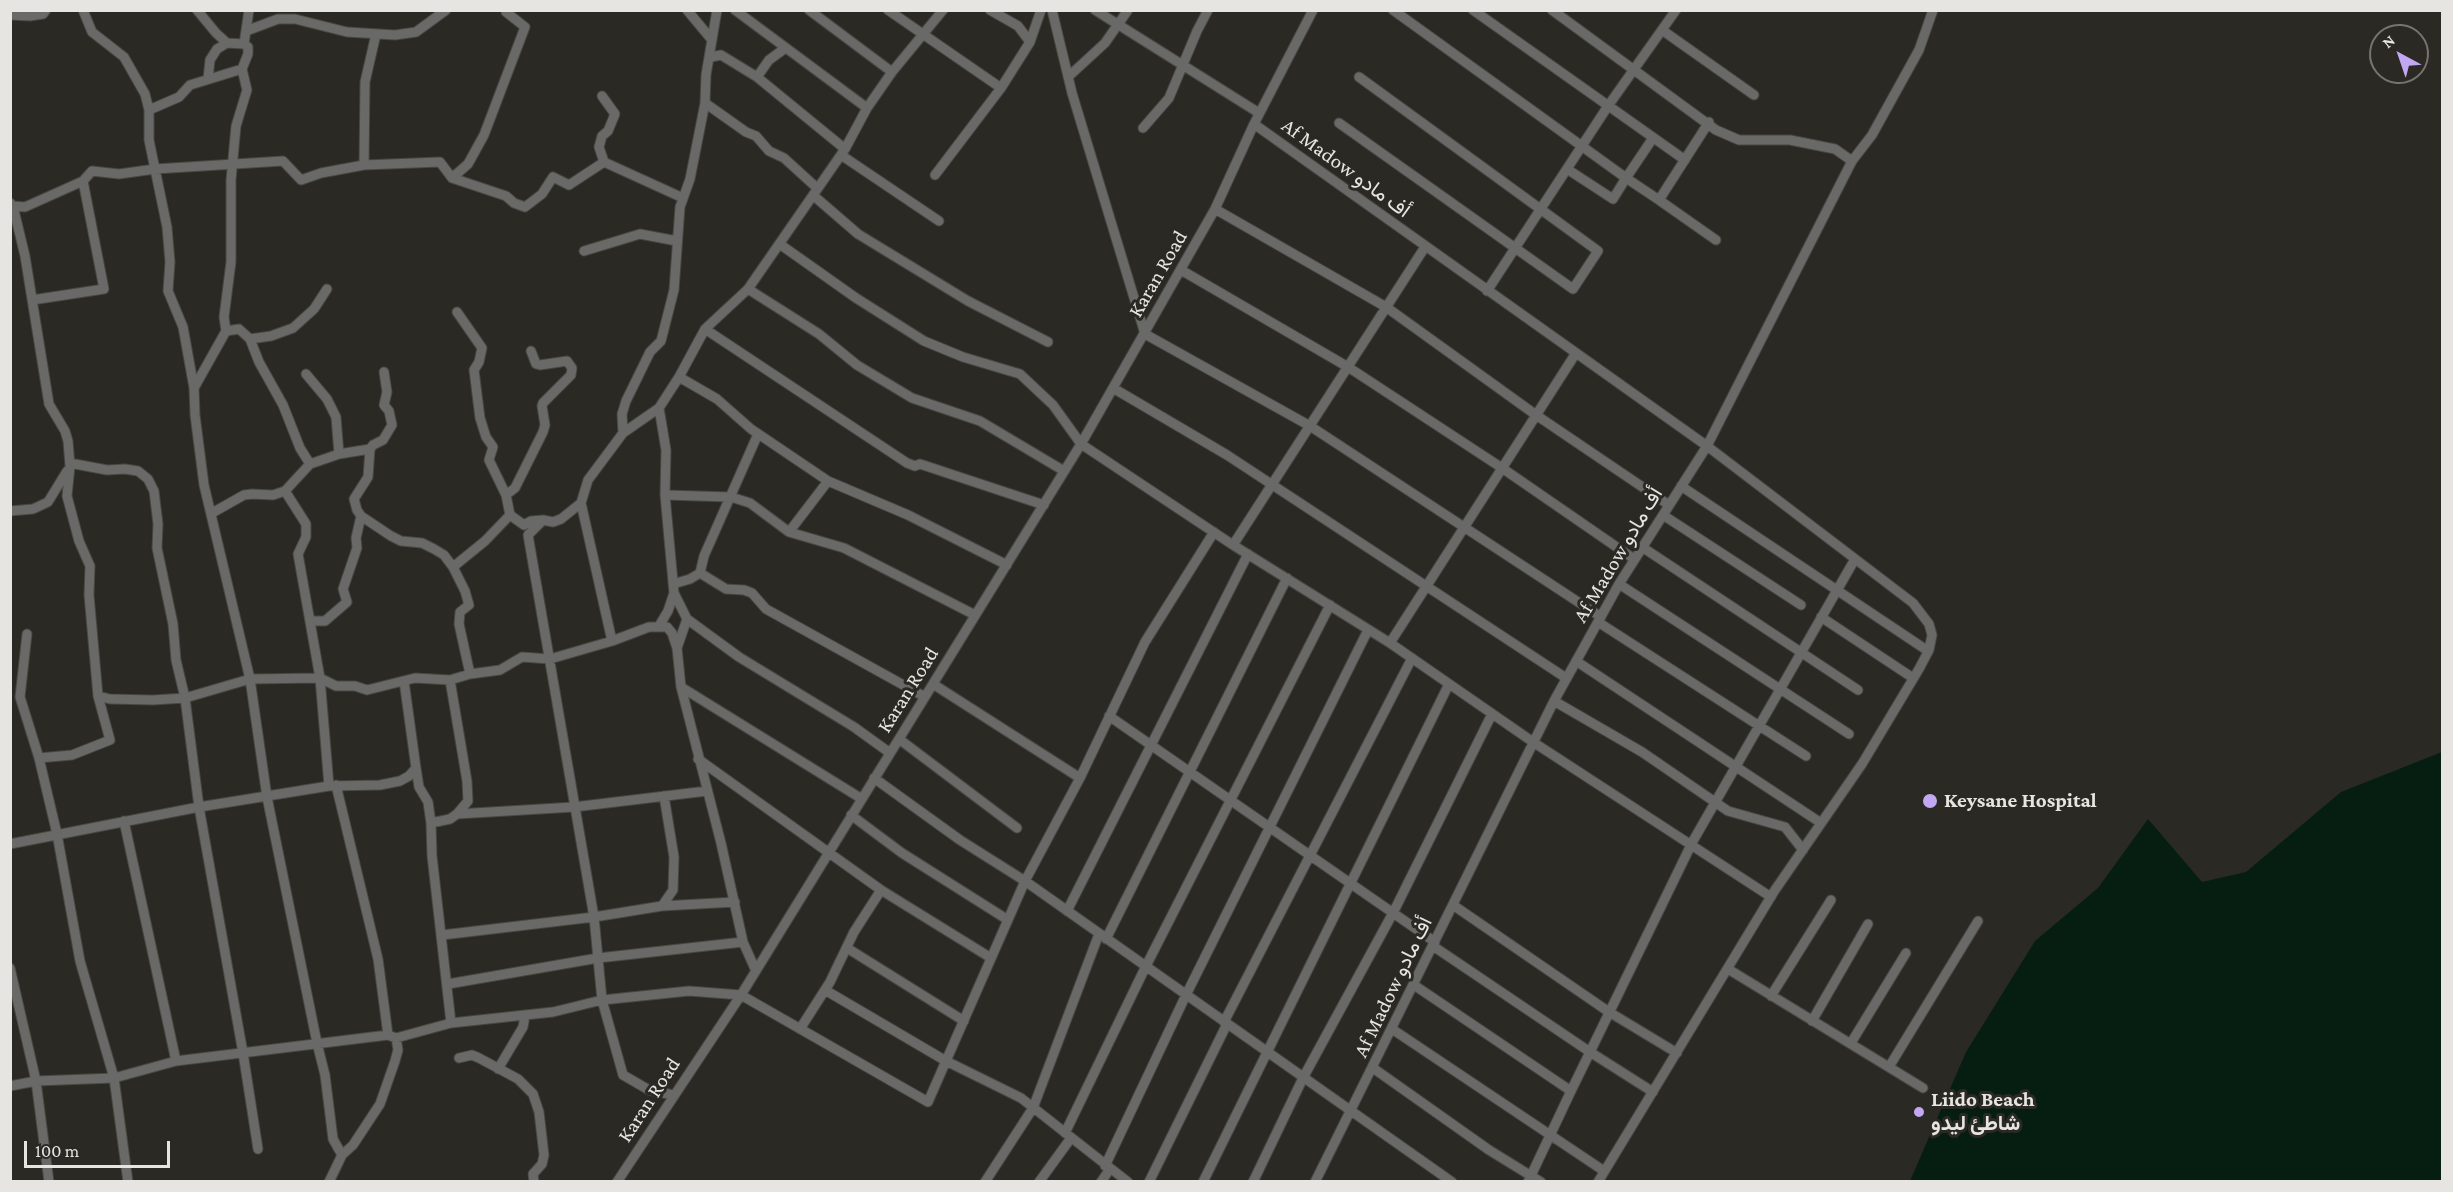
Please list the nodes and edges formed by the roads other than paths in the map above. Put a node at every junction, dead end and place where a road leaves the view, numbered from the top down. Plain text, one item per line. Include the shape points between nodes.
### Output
1 (46, 10) edge
2 (83, 10) edge
3 (197, 10) edge
4 (249, 10) edge
5 (446, 10) edge
6 (687, 10) edge
7 (717, 10) edge
8 (735, 10) edge
9 (809, 10) edge
10 (888, 10) edge
11 (943, 10) edge
12 (990, 10) edge
13 (1041, 10) edge
14 (1052, 10) edge
15 (1095, 10) edge
16 (1128, 10) edge
17 (1208, 10) edge
18 (1313, 10) edge
19 (1393, 10) edge
20 (1473, 10) edge
21 (1552, 10) edge
22 (1676, 10) edge
23 (1933, 10) edge
24 (504, 11) edge
25 (10, 15) edge
26 (297, 15) edge
27 (1118, 26) junction
28 (1662, 30) junction
29 (246, 31) junction
30 (376, 34) junction
31 (923, 37) junction
32 (712, 40) junction
33 (1030, 42) junction
34 (227, 43) junction
35 (244, 44) junction
36 (784, 48) junction
37 (711, 57) junction
38 (1182, 65) junction
39 (242, 69) junction
40 (1634, 70) junction
41 (892, 72) junction
42 (757, 77) junction
43 (1068, 77) junction
44 (1359, 77) dead end
45 (208, 79) junction
46 (1001, 88) junction
47 (1754, 95) dead end
48 (602, 96) dead end
49 (705, 103) junction
50 (1608, 106) junction
51 (867, 108) junction
52 (149, 110) junction
53 (1260, 113) junction
54 (1339, 123) dead end
55 (1709, 123) junction
56 (1254, 124) junction
57 (1143, 128) dead end
58 (1653, 138) junction
59 (1582, 147) junction
60 (843, 152) junction
61 (1685, 160) junction
62 (1852, 161) junction
63 (604, 162) junction
64 (232, 164) junction
65 (364, 165) junction
66 (155, 169) junction
67 (1567, 169) junction
68 (935, 175) dead end
69 (452, 178) junction
70 (1626, 178) junction
71 (83, 181) junction
72 (815, 192) junction
73 (683, 198) junction
74 (1659, 200) junction
75 (12, 205) edge
76 (1541, 208) junction
77 (1215, 209) junction
78 (939, 220) dead end
79 (1716, 240) dead end
80 (677, 242) junction
81 (781, 245) junction
82 (1425, 247) junction
83 (1515, 248) junction
84 (584, 251) dead end
85 (1181, 270) junction
86 (327, 290) dead end
87 (748, 290) junction
88 (1487, 291) junction
89 (32, 300) junction
90 (1386, 307) junction
91 (456, 312) dead end
92 (705, 329) junction
93 (226, 331) junction
94 (1144, 334) junction
95 (250, 339) junction
96 (1048, 342) dead end
97 (531, 351) dead end
98 (1576, 353) junction
99 (1348, 367) junction
100 (384, 372) dead end
101 (306, 374) dead end
102 (679, 377) junction
103 (194, 388) junction
104 (1113, 388) junction
105 (658, 408) junction
106 (1536, 415) junction
107 (1310, 426) junction
108 (622, 433) junction
109 (758, 434) junction
110 (1081, 444) junction
111 (1707, 446) junction
112 (370, 449) junction
113 (339, 454) junction
114 (310, 464) junction
115 (70, 466) junction
116 (1502, 468) junction
117 (1064, 471) junction
118 (828, 481) junction
119 (1271, 485) junction
120 (1681, 486) junction
121 (285, 491) junction
122 (506, 495) junction
123 (665, 495) junction
124 (730, 497) junction
125 (581, 502) junction
126 (1044, 505) junction
127 (1669, 505) junction
128 (10, 511) edge
129 (212, 513) junction
130 (510, 514) junction
131 (1663, 515) junction
132 (361, 516) junction
133 (543, 520) junction
134 (1465, 526) junction
135 (789, 532) junction
136 (1214, 532) junction
137 (1233, 545) junction
138 (1642, 547) junction
139 (1248, 554) junction
140 (1634, 559) junction
141 (1855, 559) junction
142 (1006, 565) junction
143 (453, 567) junction
144 (700, 573) junction
145 (1287, 578) junction
146 (1619, 584) junction
147 (1426, 586) junction
148 (674, 588) junction
149 (1836, 591) junction
150 (1330, 605) junction
151 (1801, 605) dead end
152 (975, 615) junction
153 (1821, 617) junction
154 (687, 619) junction
155 (1599, 619) junction
156 (311, 621) junction
157 (659, 626) junction
158 (1368, 630) junction
159 (27, 634) dead end
160 (612, 641) junction
161 (1390, 643) junction
162 (676, 648) junction
163 (1928, 651) junction
164 (1801, 652) junction
165 (1412, 658) junction
166 (550, 659) junction
167 (1576, 661) junction
168 (470, 674) junction
169 (320, 678) junction
170 (1566, 678) junction
171 (1913, 678) junction
172 (250, 679) junction
173 (450, 680) junction
174 (404, 681) junction
175 (933, 684) junction
176 (1449, 684) junction
177 (681, 687) junction
178 (1779, 689) junction
179 (1858, 690) dead end
180 (15, 695) edge
181 (98, 696) junction
182 (925, 697) junction
183 (185, 698) junction
184 (1554, 701) junction
185 (1492, 714) junction
186 (1109, 716) junction
187 (1758, 726) junction
188 (1849, 734) dead end
189 (899, 739) junction
190 (1533, 742) junction
191 (1151, 745) junction
192 (890, 753) junction
193 (1806, 756) dead end
194 (39, 758) junction
195 (698, 759) junction
196 (1736, 765) junction
197 (416, 768) junction
198 (1190, 772) junction
199 (874, 778) junction
200 (1080, 778) junction
201 (332, 785) junction
202 (707, 791) junction
203 (664, 796) junction
204 (267, 797) junction
205 (861, 799) junction
206 (1230, 800) junction
207 (1714, 803) junction
208 (198, 807) junction
209 (574, 807) junction
210 (457, 814) junction
211 (851, 815) junction
212 (124, 821) junction
213 (431, 823) junction
214 (1821, 823) junction
215 (1270, 827) junction
216 (1017, 828) dead end
217 (57, 834) junction
218 (10, 844) edge
219 (1691, 845) junction
220 (1803, 850) junction
221 (827, 853) junction
222 (1310, 855) junction
223 (1025, 881) junction
224 (1351, 883) junction
225 (881, 890) junction
226 (1771, 897) junction
227 (1831, 900) dead end
228 (735, 902) junction
229 (1453, 905) junction
230 (662, 906) junction
231 (1067, 911) junction
232 (1393, 912) junction
233 (594, 917) junction
234 (1008, 920) junction
235 (1978, 921) dead end
236 (1868, 924) dead end
237 (442, 935) junction
238 (1103, 936) junction
239 (743, 942) junction
240 (1434, 944) junction
241 (847, 948) junction
242 (1906, 952) dead end
243 (598, 958) junction
244 (991, 958) junction
245 (1146, 966) junction
246 (10, 968) edge
247 (1728, 969) junction
248 (756, 971) junction
249 (448, 984) junction
250 (1414, 985) junction
251 (825, 990) junction
252 (741, 995) junction
253 (1186, 995) junction
254 (1771, 996) junction
255 (602, 1000) junction
256 (1610, 1012) junction
257 (525, 1016) junction
258 (964, 1021) junction
259 (1812, 1021) junction
260 (451, 1023) junction
261 (1225, 1023) junction
262 (800, 1029) junction
263 (1392, 1029) junction
264 (392, 1036) junction
265 (316, 1043) junction
266 (1851, 1043) junction
267 (1267, 1052) junction
268 (1590, 1052) junction
269 (243, 1053) junction
270 (1677, 1053) junction
271 (459, 1058) dead end
272 (176, 1061) junction
273 (946, 1061) junction
274 (1889, 1067) junction
275 (1373, 1068) junction
276 (498, 1069) junction
277 (114, 1078) junction
278 (1303, 1078) junction
279 (36, 1082) junction
280 (10, 1086) edge
281 (1923, 1088) dead end
282 (1571, 1091) junction
283 (1653, 1092) junction
284 (673, 1095) junction
285 (1034, 1108) junction
286 (1351, 1112) junction
287 (1550, 1135) junction
288 (1068, 1136) junction
289 (258, 1149) dead end
290 (342, 1155) junction
291 (1108, 1167) junction
292 (1604, 1171) junction
293 (1529, 1178) edge
294 (49, 1182) edge
295 (128, 1182) edge
296 (329, 1182) edge
297 (534, 1182) edge
298 (617, 1182) edge
299 (985, 1182) edge
300 (1039, 1182) edge
301 (1101, 1182) edge
302 (1128, 1182) edge
303 (1149, 1182) edge
304 (1203, 1182) edge
305 (1253, 1182) edge
306 (1315, 1182) edge
307 (1452, 1182) edge
308 (1541, 1182) edge
309 (1598, 1182) edge

1 - 25 street via 30,16
2 - 52 street via 92,32 124,57 141,83
3 - 34 street
4 - 29 street
5 - 30 street via 416,32
6 - 32 street
7 - 32 street
8 - 36 street
9 - 41 street
10 - 31 street
11 - 31 street
12 - 33 street via 1018,26
13 - 33 street
14 - 43 street
15 - 27 street
16 - 27 street
17 - 38 street
18 - 53 street, Karan Road
19 - 59 street
20 - 50 street
21 - 40 street
22 - 28 street
23 - 62 street via 1919,50 1872,135
24 - 69 street via 525,27 484,135 468,164
26 - 29 street
26 - 30 street via 347,32
27 - 38 street
27 - 43 street
28 - 40 street
28 - 47 street
29 - 35 street
30 - 65 street via 364,82
31 - 41 street
31 - 46 street
32 - 37 street
33 - 46 street
34 - 35 street
34 - 45 street via 213,54
35 - 39 street via 248,54
36 - 42 street
36 - 51 street
37 - 42 street via 720,55
37 - 49 street
38 - 53 street
38 - 57 street via 1169,98
39 - 45 street
39 - 64 street via 247,90 236,126
40 - 50 street
40 - 55 street
41 - 51 street
42 - 60 street
43 - 94 street
44 - 76 street
45 - 52 street
46 - 68 street
48 - 63 street via 615,114 598,147
49 - 72 street via 784,158
49 - 73 street
50 - 58 street
50 - 59 street
51 - 60 street
52 - 66 street via 149,140
53 - 56 street, Karan Road
54 - 83 street
55 - 61 street
55 - 62 street via 1739,140 1790,140 1835,149
56 - 77 street, Karan Road
56 - 82 street, Af Madow أف مادو
58 - 61 street
58 - 70 street
59 - 67 street
59 - 70 street
60 - 72 street
60 - 78 street
61 - 74 street
62 - 111 street
63 - 69 street via 569,185 553,177 542,194 525,207 506,196
63 - 73 street
64 - 65 street via 283,161 301,180
64 - 66 street
64 - 93 street
65 - 69 street via 440,162
66 - 71 street via 119,174 92,171
66 - 103 street via 167,227 168,291 183,327
67 - 70 street via 1613,199
67 - 76 street
70 - 74 street
71 - 75 street via 25,207
71 - 89 street via 104,289
72 - 81 street
72 - 96 street via 858,234 968,301
73 - 80 street
74 - 79 street
75 - 89 street
76 - 83 street
76 - 83 street via 1598,251 1573,290
77 - 85 street, Karan Road
77 - 90 street
80 - 84 street via 640,234
80 - 108 street via 674,290 661,341 626,400
81 - 87 street
81 - 110 street via 924,341 1020,374 1053,405
82 - 88 street, Af Madow أف مادو
82 - 90 street
83 - 88 street
85 - 94 street, Karan Road
85 - 99 street
86 - 95 street via 315,309 293,328
87 - 92 street
87 - 117 street via 819,334 867,372 912,398 980,421
88 - 98 street, Af Madow أف مادو
89 - 115 street via 49,404 65,431
90 - 99 street
90 - 106 street
91 - 122 street via 482,348 474,370 480,418 493,447 489,460
92 - 102 street
92 - 126 street via 907,463
93 - 95 street via 239,329
93 - 103 street
94 - 104 street, Karan Road
94 - 107 street
95 - 114 street
97 - 122 street via 536,364 567,361 572,375 542,406 543,432 516,488
98 - 106 street
98 - 111 street, Af Madow أف مادو
99 - 107 street
99 - 116 street
100 - 112 street via 384,405 392,425 387,437
101 - 113 street via 336,417
102 - 105 street
102 - 109 street via 717,399
103 - 129 street via 202,474
104 - 110 street, Karan Road
104 - 119 street
105 - 108 street
105 - 123 street via 666,450
106 - 116 street
106 - 127 street
107 - 119 street
107 - 134 street
108 - 125 street via 588,480
109 - 118 street
109 - 124 street
110 - 117 street, Karan Road
110 - 136 street
111 - 120 street, Af Madow أف مادو
111 - 141 street
112 - 113 street
112 - 132 street via 368,477 354,499
113 - 114 street
114 - 121 street
115 - 128 street via 48,502 33,509
115 - 181 street via 67,495 90,566
115 - 183 street via 138,471 152,486 157,548
116 - 134 street
116 - 140 street
117 - 126 street, Karan Road
118 - 135 street
118 - 142 street via 908,515
119 - 137 street
119 - 147 street
120 - 127 street, Af Madow أف مادو
120 - 149 street
121 - 129 street via 244,495
121 - 156 street via 306,524 306,537 298,554
122 - 130 street
123 - 124 street
123 - 148 street
124 - 135 street via 750,503
124 - 144 street
125 - 133 street via 561,519
125 - 160 street
126 - 142 street, Karan Road
127 - 131 street, Af Madow أف مادو
129 - 172 street
130 - 133 street via 524,525 531,520
130 - 143 street
131 - 138 street, Af Madow أف مادو
131 - 151 street
132 - 143 street via 401,541 422,543 434,549
132 - 156 street via 357,548 343,590 347,602 325,621
133 - 166 street via 528,535
134 - 147 street
134 - 155 street
135 - 152 street via 844,548
136 - 137 street
136 - 186 street via 1145,642
137 - 139 street
138 - 140 street, Af Madow أف مادو
138 - 164 street
139 - 145 street
139 - 191 street
140 - 146 street, Af Madow أف مادو
141 - 149 street
141 - 163 street via 1922,612 1932,634
142 - 152 street, Karan Road
143 - 168 street via 469,605 460,612 459,624
144 - 148 street
144 - 182 street via 726,589 752,593 766,609
145 - 150 street
145 - 198 street
146 - 155 street, Af Madow أف مادو
146 - 178 street
147 - 161 street
147 - 170 street
148 - 154 street
148 - 157 street
149 - 153 street
149 - 163 street
150 - 158 street
150 - 206 street
152 - 175 street, Karan Road
153 - 164 street
153 - 171 street
154 - 162 street
154 - 192 street via 739,657
155 - 167 street, Af Madow أف مادو
155 - 187 street
156 - 169 street
157 - 160 street
157 - 162 street via 672,633
158 - 161 street
158 - 215 street
159 - 180 street
160 - 166 street
161 - 165 street
162 - 177 street
163 - 171 street
164 - 178 street
164 - 179 street
165 - 176 street
165 - 222 street
166 - 168 street via 522,657 500,670
166 - 209 street
167 - 170 street, Af Madow أف مادو
167 - 196 street
168 - 173 street
169 - 172 street
169 - 174 street via 336,686 367,690
169 - 201 street
170 - 184 street, Af Madow أف مادو
171 - 214 street via 1862,764
172 - 183 street
172 - 204 street
173 - 174 street
173 - 210 street via 468,801
174 - 197 street
175 - 182 street, Karan Road
175 - 200 street
176 - 185 street
176 - 224 street
177 - 195 street
177 - 205 street
178 - 187 street
178 - 188 street
180 - 194 street
181 - 183 street
181 - 194 street via 110,740 72,755
182 - 189 street, Karan Road
183 - 208 street
184 - 190 street, Af Madow أف مادو
184 - 207 street via 1642,752
185 - 190 street
185 - 232 street
186 - 191 street
186 - 200 street
187 - 193 street
187 - 196 street
189 - 192 street, Karan Road
189 - 216 street
190 - 219 street
190 - 229 street, Af Madow أف مادو
191 - 198 street
191 - 231 street
192 - 199 street, Karan Road
194 - 217 street
195 - 202 street
195 - 221 street
196 - 207 street
196 - 214 street
197 - 201 street via 409,776 380,786
197 - 213 street
198 - 206 street
198 - 238 street
199 - 205 street, Karan Road
199 - 223 street
200 - 223 street
201 - 204 street
201 - 264 street via 378,959
202 - 203 street
202 - 228 street
203 - 209 street
203 - 230 street via 674,857 673,890
204 - 208 street
204 - 265 street
205 - 211 street, Karan Road
206 - 215 street
206 - 245 street
207 - 219 street
207 - 220 street via 1728,811 1785,827
208 - 212 street
208 - 269 street
209 - 210 street
209 - 233 street
210 - 213 street
211 - 221 street, Karan Road
211 - 234 street via 902,853
212 - 217 street
212 - 272 street
213 - 237 street
214 - 220 street
215 - 222 street
215 - 253 street
217 - 218 street
217 - 277 street via 80,961
219 - 226 street
219 - 256 street
220 - 226 street
221 - 225 street
221 - 248 street, Karan Road
222 - 224 street
222 - 261 street
223 - 231 street
223 - 234 street
224 - 232 street
224 - 267 street
225 - 241 street
225 - 244 street
226 - 247 street
227 - 254 street
228 - 230 street
228 - 239 street
229 - 240 street, Af Madow أف مادو
229 - 256 street
230 - 233 street
231 - 238 street
232 - 240 street
232 - 278 street
233 - 237 street
233 - 243 street
234 - 244 street
235 - 274 street
236 - 259 street
237 - 249 street
238 - 245 street
238 - 285 street
239 - 243 street
239 - 248 street
240 - 250 street, Af Madow أف مادو
240 - 268 street
241 - 251 street
241 - 258 street
242 - 266 street
243 - 249 street
243 - 255 street
244 - 258 street
245 - 253 street
245 - 288 street
246 - 279 street
247 - 254 street
247 - 270 street
248 - 252 street, Karan Road
249 - 260 street
250 - 263 street, Af Madow أف مادو
250 - 282 street
251 - 262 street
251 - 273 street
252 - 255 street via 689,991
252 - 262 street
252 - 284 street, Karan Road
253 - 261 street
253 - 291 street
254 - 259 street
255 - 257 street
255 - 284 street via 623,1075 649,1090
256 - 268 street
256 - 270 street
257 - 260 street
257 - 276 street via 523,1027
258 - 273 street
259 - 266 street
260 - 264 street
261 - 267 street
261 - 303 street
262 - 273 street via 928,1102
263 - 275 street, Af Madow أف مادو
263 - 287 street
264 - 265 street
264 - 290 street via 398,1050 380,1104
265 - 269 street
265 - 290 street via 325,1075 333,1139
266 - 274 street
267 - 278 street
267 - 304 street
268 - 282 street
268 - 283 street
269 - 272 street
269 - 289 street
270 - 283 street
271 - 276 street via 472,1055
272 - 277 street
273 - 285 street via 1022,1098
274 - 281 street
275 - 286 street, Af Madow أف مادو
275 - 293 street
276 - 297 street via 518,1079 533,1094 539,1112 544,1159 533,1174
277 - 279 street
277 - 295 street
278 - 286 street
278 - 305 street
279 - 280 street
279 - 294 street
282 - 287 street
283 - 292 street
284 - 298 street, Karan Road
285 - 288 street
285 - 299 street
286 - 306 street, Af Madow أف مادو
286 - 307 street
287 - 292 street
287 - 293 street
288 - 291 street
288 - 300 street
290 - 296 street
291 - 301 street
291 - 302 street
292 - 309 street
293 - 308 street

